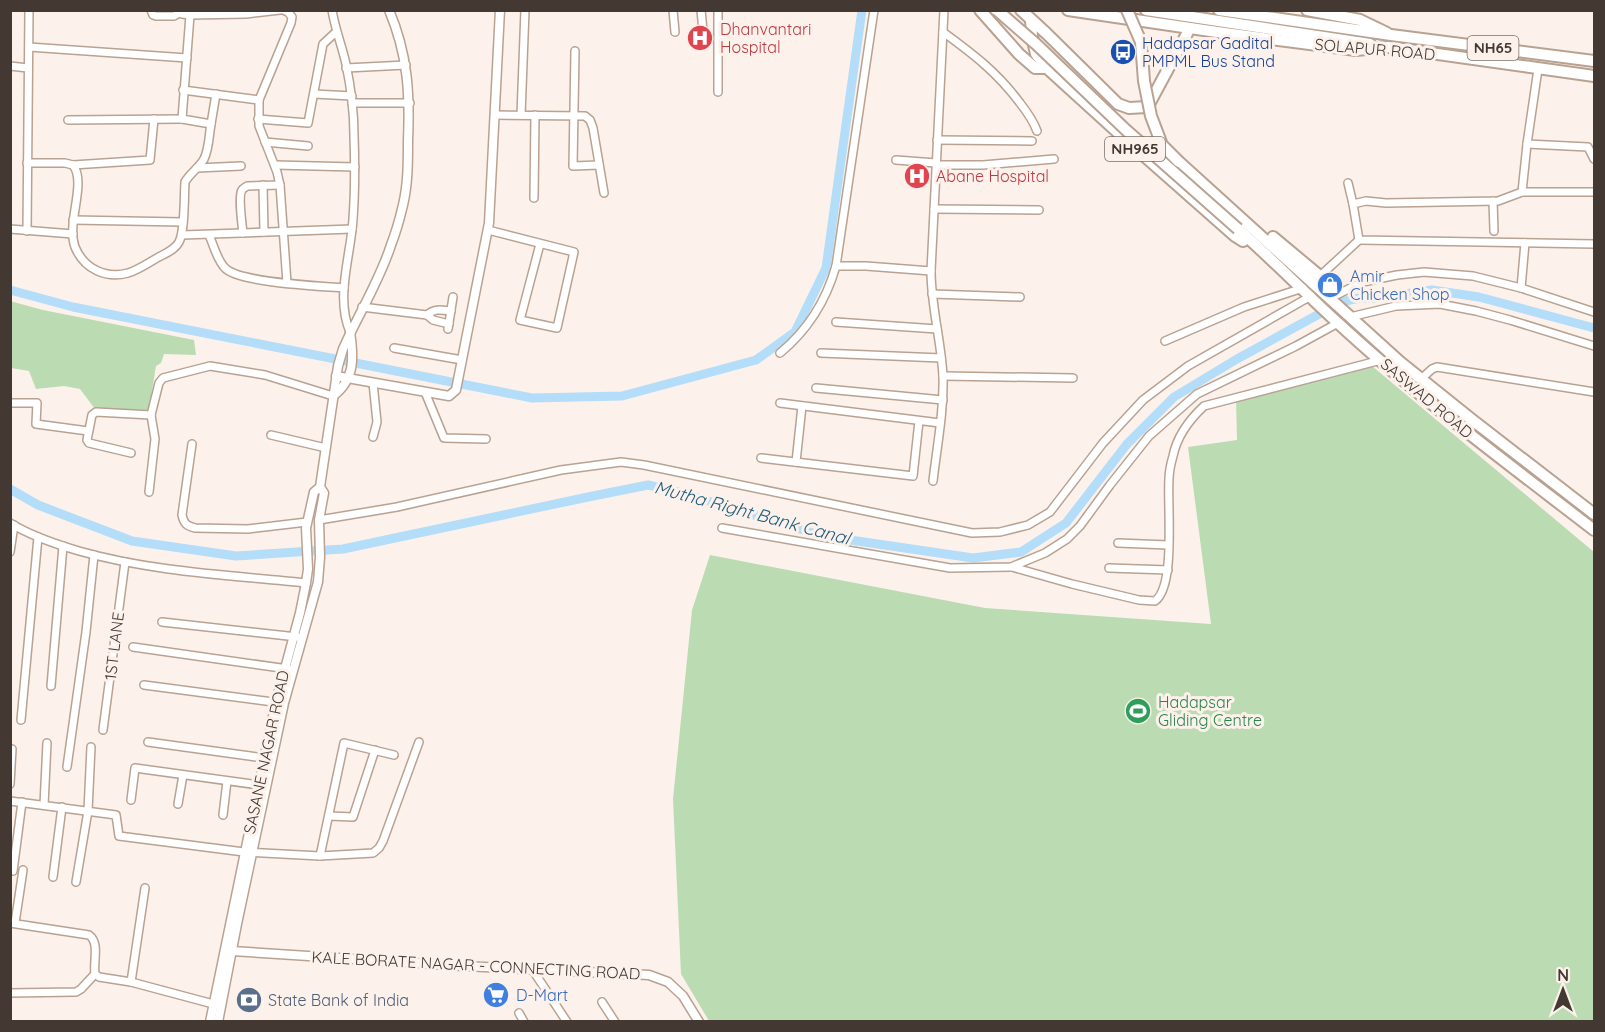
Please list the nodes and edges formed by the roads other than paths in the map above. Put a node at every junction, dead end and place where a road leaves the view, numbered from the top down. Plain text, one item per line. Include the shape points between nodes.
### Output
1 (29, 10) edge
2 (151, 10) edge
3 (332, 10) edge
4 (389, 10) edge
5 (500, 10) edge
6 (525, 10) edge
7 (673, 10) edge
8 (701, 10) edge
9 (718, 10) edge
10 (874, 10) edge
11 (944, 10) edge
12 (980, 10) edge
13 (997, 10) edge
14 (1021, 10) edge
15 (1068, 10) edge
16 (1127, 10) edge
17 (1146, 10) edge
18 (1219, 10) edge
19 (1307, 10) edge
20 (285, 11) edge
21 (178, 12) edge
22 (214, 12) edge
23 (190, 15) junction
24 (1031, 20) junction
25 (1190, 28) junction
26 (336, 32) junction
27 (675, 32) dead end
28 (943, 32) junction
29 (1390, 35) junction
30 (1355, 36) junction
31 (704, 41) dead end
32 (29, 47) junction
33 (1388, 47) junction
34 (574, 51) dead end
35 (187, 58) junction
36 (1594, 61) edge
37 (406, 65) junction
38 (10, 66) edge
39 (28, 68) junction
40 (346, 68) junction
41 (1047, 68) junction
42 (1538, 69) junction
43 (1594, 76) edge
44 (183, 90) junction
45 (718, 92) dead end
46 (216, 94) junction
47 (314, 94) junction
48 (259, 100) junction
49 (352, 100) junction
50 (410, 103) junction
51 (1147, 106) junction
52 (495, 115) junction
53 (521, 115) junction
54 (536, 115) junction
55 (573, 116) junction
56 (154, 119) junction
57 (182, 119) junction
58 (258, 119) junction
59 (68, 120) dead end
60 (211, 124) junction
61 (1037, 131) dead end
62 (937, 140) junction
63 (1032, 141) dead end
64 (265, 142) junction
65 (1527, 144) junction
66 (308, 146) dead end
67 (1054, 159) dead end
68 (1594, 159) edge
69 (896, 160) dead end
70 (27, 164) junction
71 (936, 164) junction
72 (74, 165) junction
73 (274, 165) junction
74 (599, 165) junction
75 (241, 166) dead end
76 (355, 167) junction
77 (197, 168) junction
78 (1348, 183) dead end
79 (263, 185) junction
80 (280, 185) junction
81 (1522, 192) junction
82 (1594, 192) edge
83 (604, 193) dead end
84 (534, 198) dead end
85 (1493, 201) junction
86 (1353, 204) junction
87 (934, 209) junction
88 (1039, 210) dead end
89 (73, 220) junction
90 (182, 222) junction
91 (10, 229) edge
92 (352, 229) junction
93 (488, 230) junction
94 (27, 231) junction
95 (1494, 231) dead end
96 (243, 232) junction
97 (264, 232) junction
98 (283, 232) junction
99 (73, 234) junction
100 (182, 235) junction
101 (209, 235) junction
102 (1359, 240) junction
103 (1525, 243) junction
104 (540, 244) junction
105 (1594, 244) edge
106 (1269, 256) junction
107 (836, 266) junction
108 (931, 271) junction
109 (1319, 281) junction
110 (287, 283) junction
111 (344, 288) junction
112 (1521, 288) junction
113 (932, 294) junction
114 (1311, 296) junction
115 (453, 297) dead end
116 (1020, 297) dead end
117 (1330, 298) junction
118 (362, 307) junction
119 (1594, 312) edge
120 (427, 315) junction
121 (1348, 315) junction
122 (451, 320) junction
123 (836, 322) dead end
124 (1337, 322) junction
125 (937, 329) junction
126 (350, 332) junction
127 (1165, 341) dead end
128 (1594, 346) edge
129 (394, 348) dead end
130 (780, 353) dead end
131 (821, 353) dead end
132 (941, 358) junction
133 (462, 360) junction
134 (1381, 360) junction
135 (337, 371) junction
136 (943, 376) junction
137 (349, 378) junction
138 (1073, 378) dead end
139 (1421, 379) junction
140 (374, 383) junction
141 (816, 388) dead end
142 (425, 392) junction
143 (1594, 393) edge
144 (1197, 394) junction
145 (333, 396) junction
146 (943, 400) junction
147 (10, 403) edge
148 (780, 403) dead end
149 (802, 406) junction
150 (1204, 406) junction
151 (152, 415) junction
152 (919, 421) junction
153 (940, 423) junction
154 (88, 431) junction
155 (271, 435) dead end
156 (373, 437) dead end
157 (486, 439) dead end
158 (192, 444) dead end
159 (326, 448) junction
160 (131, 453) dead end
161 (761, 458) dead end
162 (796, 462) junction
163 (933, 481) dead end
164 (320, 487) junction
165 (149, 492) dead end
166 (1594, 514) edge
167 (319, 520) junction
168 (307, 522) junction
169 (12, 524) edge
170 (722, 528) dead end
171 (1594, 530) edge
172 (38, 537) junction
173 (1118, 543) dead end
174 (1168, 545) junction
175 (63, 546) junction
176 (10, 552) edge
177 (94, 555) junction
178 (125, 562) junction
179 (1011, 567) junction
180 (1108, 568) dead end
181 (1168, 570) junction
182 (306, 583) junction
183 (162, 622) dead end
184 (293, 636) junction
185 (303, 638) junction
186 (133, 647) dead end
187 (288, 669) junction
188 (144, 685) dead end
189 (51, 686) dead end
190 (280, 703) junction
191 (21, 720) dead end
192 (103, 730) dead end
193 (148, 742) dead end
194 (418, 742) dead end
195 (47, 743) dead end
196 (91, 747) dead end
197 (12, 749) dead end
198 (375, 750) junction
199 (394, 755) dead end
200 (264, 758) junction
201 (67, 767) dead end
202 (183, 775) junction
203 (226, 781) junction
204 (10, 784) edge
205 (259, 785) junction
206 (131, 800) dead end
207 (10, 801) edge
208 (22, 802) junction
209 (178, 804) dead end
210 (44, 805) junction
211 (62, 807) junction
212 (88, 811) junction
213 (223, 815) dead end
214 (329, 816) junction
215 (249, 853) junction
216 (320, 856) junction
217 (23, 870) dead end
218 (13, 872) dead end
219 (53, 877) dead end
220 (76, 882) dead end
221 (145, 888) dead end
222 (13, 923) edge
223 (232, 951) junction
224 (532, 969) junction
225 (95, 974) junction
226 (131, 982) junction
227 (10, 993) edge
228 (602, 1002) dead end
229 (218, 1005) junction
230 (519, 1013) dead end
231 (210, 1022) edge
232 (218, 1022) edge
233 (524, 1022) edge
234 (567, 1022) edge
235 (615, 1022) edge
236 (699, 1022) edge

1 - 32 street
2 - 21 street via 156,16 174,16
3 - 26 street
4 - 37 street, SASANE NAGAR ROAD
5 - 52 street
6 - 53 street
7 - 27 street
8 - 31 street
9 - 45 street
10 - 107 street
11 - 28 street
12 - 41 main road via 1035,69
13 - 106 main road, NH965, bridge
14 - 24 main road
15 - 25 main road, SOLAPUR ROAD
16 - 109 main road, NH965, bridge via 1141,42 1151,116 1162,145
17 - 30 main road, NH65
18 - 30 main road, NH65
19 - 29 main road, SOLAPUR ROAD via 1360,20
20 - 22 street
20 - 48 street via 292,16 290,29
21 - 23 street
22 - 23 street
23 - 35 street
24 - 41 main road, NH965 via 1036,54
24 - 51 main road via 1118,104 1129,108
25 - 33 main road, SOLAPUR ROAD via 1356,50
25 - 51 main road
26 - 40 street
26 - 47 street via 323,44
28 - 61 street via 993,72 1034,121
28 - 62 street
29 - 30 main road, NH65
29 - 36 main road, SOLAPUR ROAD / NH65
30 - 33 main road, NH65
32 - 35 street
32 - 39 street
33 - 42 main road, SOLAPUR ROAD / NH65
34 - 55 street
35 - 44 street
37 - 40 street
37 - 50 street, SASANE NAGAR ROAD
38 - 39 street
39 - 70 street
40 - 49 street
41 - 106 main road, NH965 via 1235,236
42 - 43 main road, SOLAPUR ROAD / NH65
42 - 65 street
44 - 46 street
44 - 57 street
46 - 48 street
46 - 60 street
47 - 49 street
47 - 58 street via 308,123
48 - 58 street
49 - 50 street
49 - 76 street
50 - 118 street, SASANE NAGAR ROAD via 403,206 391,247
51 - 109 main road, NH965 via 1147,117 1162,140
52 - 53 street
52 - 93 street
53 - 54 street
54 - 55 street
54 - 84 street
55 - 74 street via 590,120
55 - 74 street via 573,166
56 - 57 street
56 - 59 street
56 - 72 street via 150,160
57 - 60 street
58 - 64 street
60 - 77 street via 205,156
62 - 63 street
62 - 71 street
64 - 66 street
64 - 73 street
65 - 68 street via 1588,147
65 - 81 street
67 - 71 street
69 - 71 street
70 - 72 street
70 - 94 street
71 - 87 street
72 - 89 street via 78,183
73 - 76 street
73 - 80 street
74 - 83 street
75 - 77 street
76 - 92 street
77 - 90 street via 185,183
78 - 86 street
79 - 80 street
79 - 96 street via 246,186 241,191
79 - 97 street
80 - 98 street
81 - 82 street
81 - 85 street
85 - 86 street
85 - 95 street
86 - 102 street
87 - 88 street
87 - 108 street
89 - 90 street
89 - 99 street
90 - 100 street
91 - 94 street
92 - 98 street
92 - 111 street
93 - 104 street
93 - 133 street
94 - 99 street
96 - 97 street
96 - 101 street
97 - 98 street
98 - 110 street
99 - 100 street via 75,247 86,263 98,272 112,275 129,273 172,250
100 - 101 street
101 - 110 street via 219,259 231,273
102 - 103 street
102 - 109 street
103 - 105 street
103 - 112 street
104 - 104 street via 574,252 557,328 520,320
106 - 114 main road, SASWAD ROAD / NH965
107 - 108 street
107 - 130 street via 821,304 792,344
108 - 113 street
109 - 117 main road, NH965 via 1329,286
110 - 111 street
111 - 126 street via 344,312
112 - 117 street via 1473,276 1424,272 1364,282
112 - 119 street
113 - 116 street
113 - 125 street
114 - 124 main road, SASWAD ROAD / NH965
114 - 127 street via 1244,307
114 - 167 street via 1188,366 1143,400 1103,443 1050,512 1028,525 1000,532 972,533 621,462 561,470 397,507
115 - 122 street
117 - 121 main road, SASWAD ROAD / NH965
118 - 120 street
118 - 126 street, SASANE NAGAR ROAD
120 - 122 street via 433,320
120 - 122 street via 436,310
121 - 128 street via 1396,306 1440,304
121 - 139 main road, SASWAD ROAD / NH965
123 - 125 street
124 - 134 main road, SASWAD ROAD / NH965
124 - 144 street
125 - 132 street
126 - 135 street, SASANE NAGAR ROAD
126 - 137 street via 353,350
129 - 133 street
131 - 132 street
132 - 136 street
133 - 142 street via 456,390 449,396
134 - 150 street
134 - 171 main road, SASWAD ROAD / NH965
135 - 137 street
135 - 145 street, SASANE NAGAR ROAD
136 - 138 street
136 - 146 street
137 - 140 street
137 - 145 street
139 - 143 street via 1437,368
139 - 166 main road, SASWAD ROAD / NH965
140 - 142 street
140 - 156 street via 377,422
141 - 146 street
142 - 157 street via 444,438
144 - 150 street
144 - 179 street via 1149,436 1067,539
145 - 151 street via 258,373 210,366 160,380
145 - 159 street, SASANE NAGAR ROAD
146 - 153 street
147 - 154 street via 37,404 36,424
148 - 149 street
149 - 152 street
149 - 162 street
150 - 174 street via 1190,420 1173,454
151 - 154 street via 94,413
151 - 165 street via 155,439
152 - 153 street
152 - 162 street via 913,476
153 - 163 street
154 - 160 street via 89,443
155 - 159 street
158 - 168 street via 182,515 188,526 249,529
159 - 164 street, SASANE NAGAR ROAD
161 - 162 street
164 - 167 street, SASANE NAGAR ROAD via 324,494
164 - 168 street, SASANE NAGAR ROAD via 314,492
167 - 185 street, SASANE NAGAR ROAD via 318,582
168 - 182 street, SASANE NAGAR ROAD
169 - 172 street
169 - 176 street
170 - 179 street via 950,567
172 - 175 street
172 - 191 street
173 - 174 street
174 - 181 street
175 - 177 street
175 - 189 street
177 - 178 street
177 - 201 street
178 - 182 street
178 - 192 street, 1ST LANE
179 - 181 street via 1072,585 1155,602 1164,590
180 - 181 street
182 - 184 street, SASANE NAGAR ROAD
183 - 184 street
184 - 185 street
184 - 187 street, SASANE NAGAR ROAD
185 - 187 street, SASANE NAGAR ROAD
186 - 187 street
187 - 190 street, SASANE NAGAR ROAD
188 - 190 street
190 - 200 street, SASANE NAGAR ROAD
190 - 215 street, SASANE NAGAR ROAD
193 - 200 street
194 - 216 street via 379,848 363,855
195 - 210 street
196 - 212 street
197 - 204 street
198 - 199 street
198 - 214 street via 353,817
198 - 214 street via 344,743
200 - 205 street, SASANE NAGAR ROAD
202 - 203 street
202 - 206 street via 135,768
202 - 209 street
203 - 205 street
203 - 213 street
205 - 215 street, SASANE NAGAR ROAD
207 - 208 street
208 - 210 street
208 - 218 street
210 - 211 street
211 - 212 street
211 - 219 street
212 - 215 street via 116,815 119,836
212 - 220 street
214 - 216 street
215 - 216 street
215 - 223 street, SASANE NAGAR ROAD
215 - 229 street, SASANE NAGAR ROAD
217 - 222 street
221 - 226 street
222 - 225 street via 89,935 95,943
223 - 224 street, KALE BORATE NAGAR - CONNECTING ROAD
223 - 229 street, SASANE NAGAR ROAD
224 - 234 street
224 - 236 street, KALE BORATE NAGAR - CONNECTING ROAD via 649,975 668,982 683,996
225 - 226 street
225 - 227 street via 76,992
226 - 229 street
228 - 235 street
229 - 231 street, SASANE NAGAR ROAD
229 - 232 street, SASANE NAGAR ROAD
230 - 233 street

